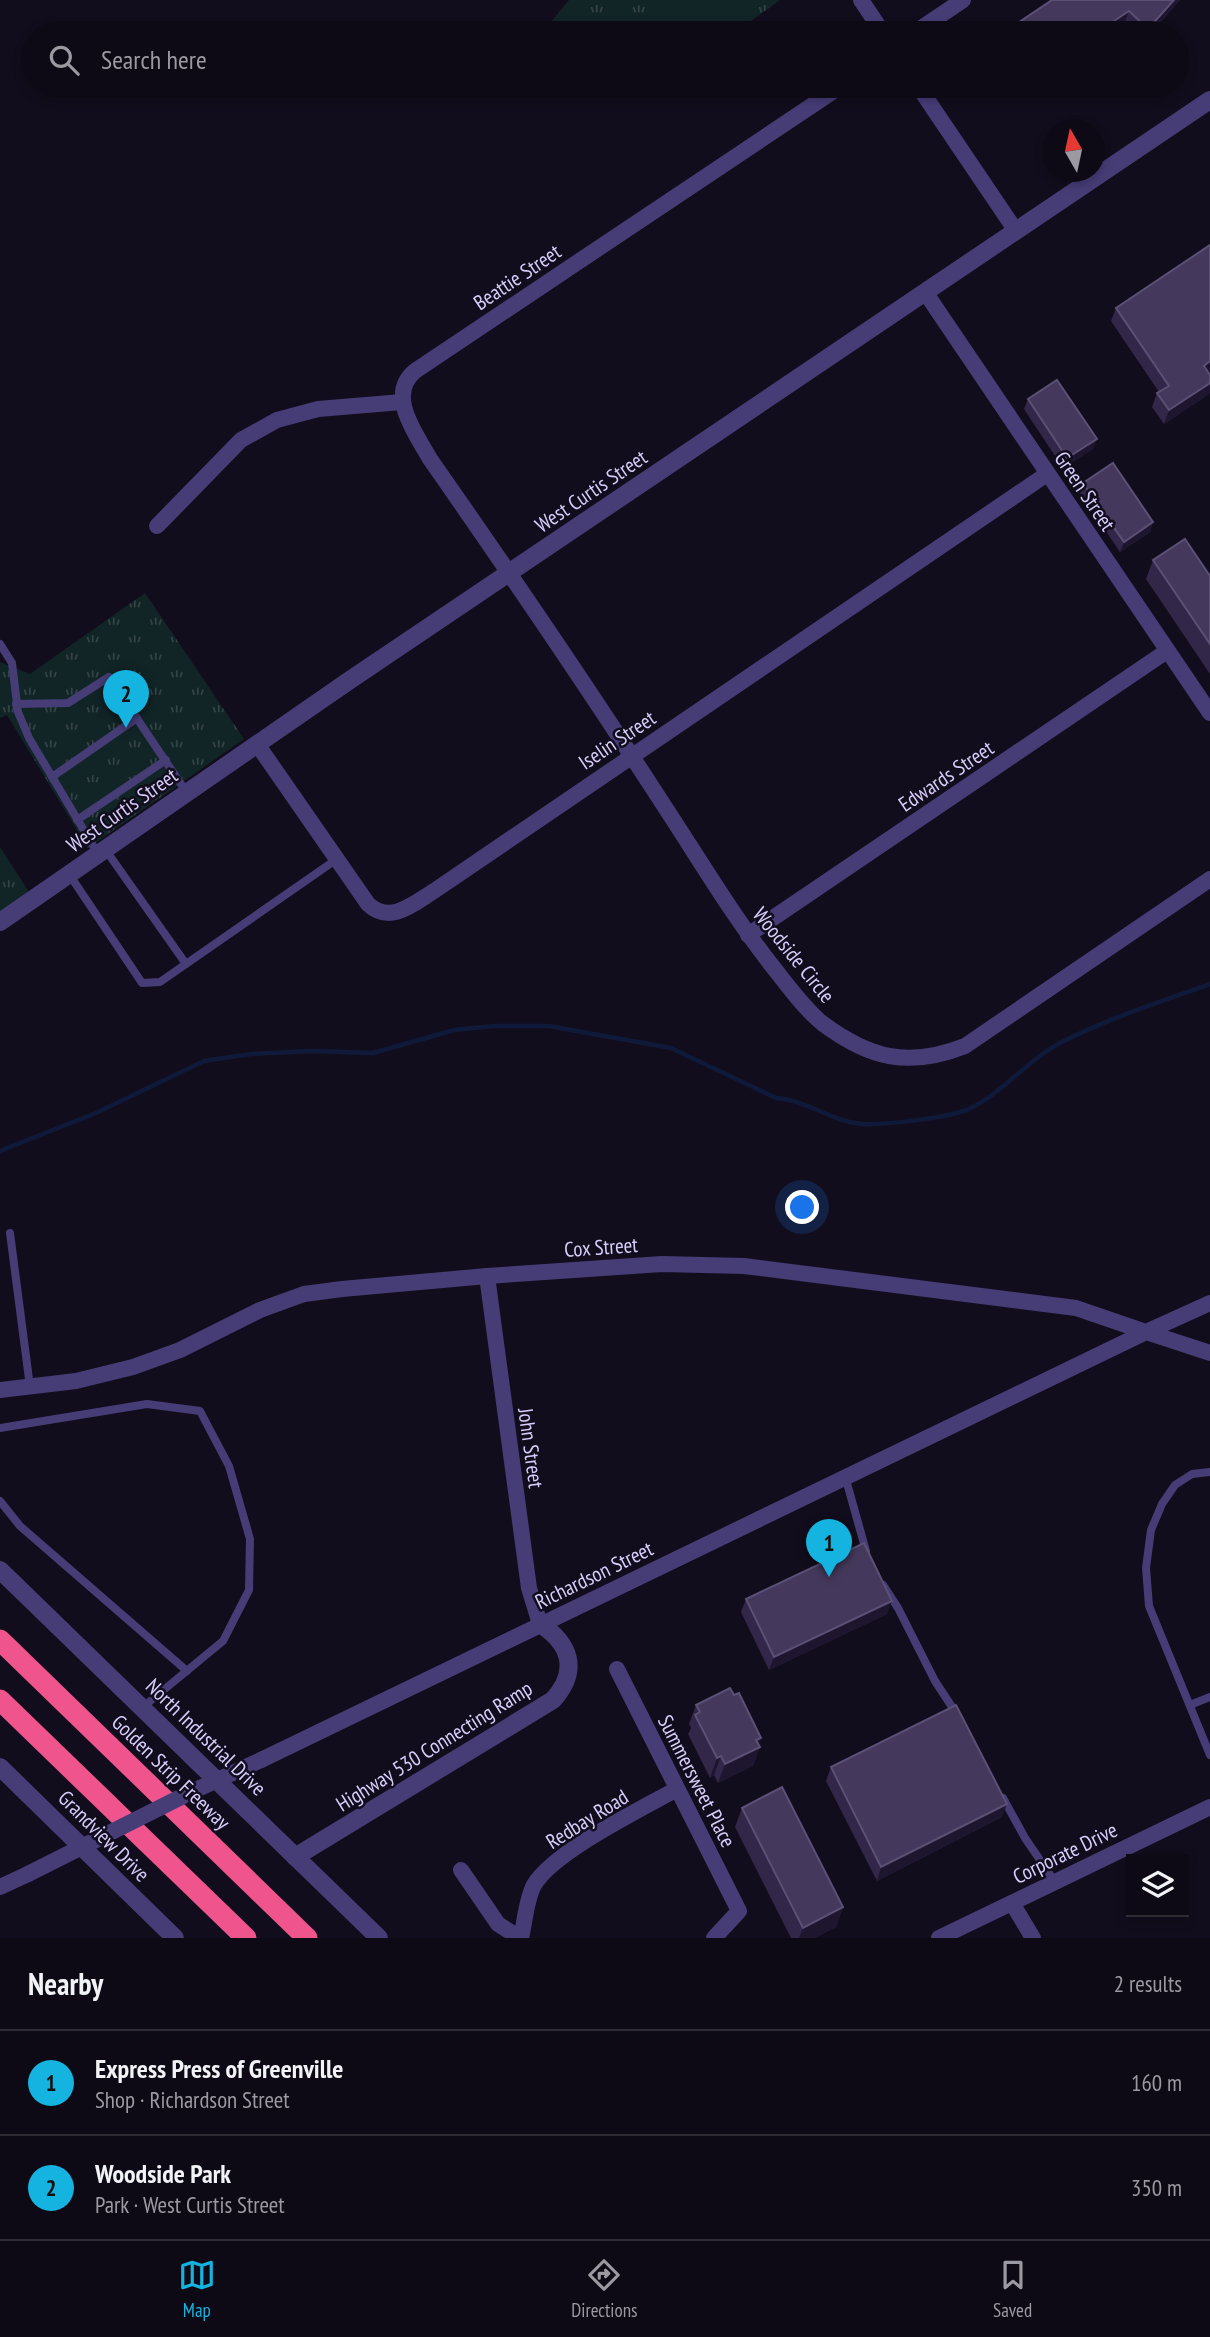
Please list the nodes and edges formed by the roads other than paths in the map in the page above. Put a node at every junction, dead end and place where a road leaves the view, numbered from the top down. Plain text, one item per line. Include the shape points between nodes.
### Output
1 (861, 0) edge
2 (962, 0) edge
3 (875, 21) edge
4 (931, 21) edge
5 (823, 98) edge
6 (926, 98) edge
7 (1210, 100) edge
8 (1016, 231) junction
9 (925, 292) junction
10 (402, 402) junction
11 (1047, 474) junction
12 (157, 526) dead end
13 (510, 574) junction
14 (0, 644) edge
15 (1167, 651) junction
16 (16, 704) junction
17 (1210, 713) edge
18 (137, 718) junction
19 (257, 744) junction
20 (632, 755) junction
21 (166, 760) junction
22 (52, 777) junction
23 (187, 793) junction
24 (78, 820) junction
25 (102, 852) junction
26 (337, 859) junction
27 (69, 874) junction
28 (1210, 879) edge
29 (0, 922) edge
30 (748, 935) junction
31 (186, 964) junction
32 (10, 1233) dead end
33 (487, 1276) junction
34 (1210, 1303) edge
35 (1146, 1332) junction
36 (1210, 1353) edge
37 (30, 1387) junction
38 (0, 1390) edge
39 (0, 1429) edge
40 (1210, 1472) edge
41 (845, 1476) junction
42 (0, 1501) edge
43 (871, 1560) edge
44 (0, 1570) edge
45 (876, 1572) edge
46 (540, 1624) junction
47 (0, 1640) edge
48 (617, 1670) dead end
49 (187, 1671) junction
50 (1210, 1697) edge
51 (0, 1700) edge
52 (1190, 1705) junction
53 (143, 1707) junction
54 (963, 1725) edge
55 (1210, 1755) edge
56 (0, 1767) edge
57 (996, 1785) edge
58 (677, 1789) junction
59 (1210, 1807) edge
60 (295, 1857) junction
61 (461, 1870) dead end
62 (1055, 1882) junction
63 (0, 1887) edge
64 (1012, 1903) junction
65 (175, 1938) edge
66 (246, 1938) edge
67 (307, 1938) edge
68 (379, 1938) edge
69 (521, 1938) edge
70 (715, 1938) edge
71 (939, 1938) edge
72 (1032, 1938) edge

1 - 3 street
2 - 4 street
5 - 10 street, Beattie Street via 415,371 405,382
6 - 8 street
7 - 8 street, West Curtis Street
8 - 9 street, West Curtis Street
9 - 11 street, Green Street
9 - 13 street, West Curtis Street
10 - 12 street via 318,409 276,420 241,440
10 - 13 street via 430,459
11 - 15 street, Green Street
11 - 20 street, Iselin Street
13 - 19 street, West Curtis Street
13 - 20 street, Woodside Circle
14 - 16 lane via 12,663
15 - 17 street, Green Street
15 - 30 street, Edwards Street
16 - 18 lane via 68,704 109,677
16 - 22 lane
18 - 21 lane
18 - 22 lane
19 - 23 street, West Curtis Street
19 - 26 street, Iselin Street
20 - 26 street, Iselin Street via 402,911 385,914 373,909
20 - 30 street, Woodside Circle
21 - 23 lane
21 - 24 lane
22 - 24 lane
23 - 25 street, West Curtis Street
24 - 25 lane
25 - 27 street, West Curtis Street
25 - 31 lane
26 - 31 lane
27 - 29 street, West Curtis Street
27 - 31 lane via 142,983 160,982
28 - 30 street, Woodside Circle via 965,1046 919,1059 889,1056 834,1031 797,998
32 - 37 lane
33 - 35 street, Cox Street via 662,1264 744,1266 1076,1308
33 - 37 street, Cox Street via 304,1294 134,1367
33 - 46 street, John Street via 529,1588
34 - 35 street
35 - 36 street
35 - 41 street, Richardson Street
37 - 38 street, Cox Street
39 - 49 lane via 148,1404 200,1411 229,1466 250,1539 249,1590 223,1641
40 - 52 lane via 1184,1479 1161,1504 1151,1530 1146,1567 1149,1606
41 - 43 lane
41 - 46 street, Richardson Street
42 - 49 lane via 20,1526
44 - 53 street, North Industrial Drive
45 - 54 lane
46 - 60 street, Highway 530 Connecting Ramp via 562,1643 569,1662 565,1684 553,1700
46 - 63 street, Richardson Street, bridge
47 - 67 highway, Golden Strip Freeway
48 - 58 street, Summersweet Place
49 - 53 lane
50 - 52 lane
51 - 66 highway
52 - 55 lane
53 - 60 street, North Industrial Drive
56 - 65 street, Grandview Drive
57 - 62 lane via 1024,1838
58 - 69 street, Redbay Road via 579,1845 543,1872 533,1888
58 - 70 street, Summersweet Place via 739,1911
59 - 62 street, Corporate Drive
60 - 68 street, North Industrial Drive
61 - 69 street via 498,1924
62 - 64 street, Corporate Drive
64 - 71 street, Corporate Drive
64 - 72 street

